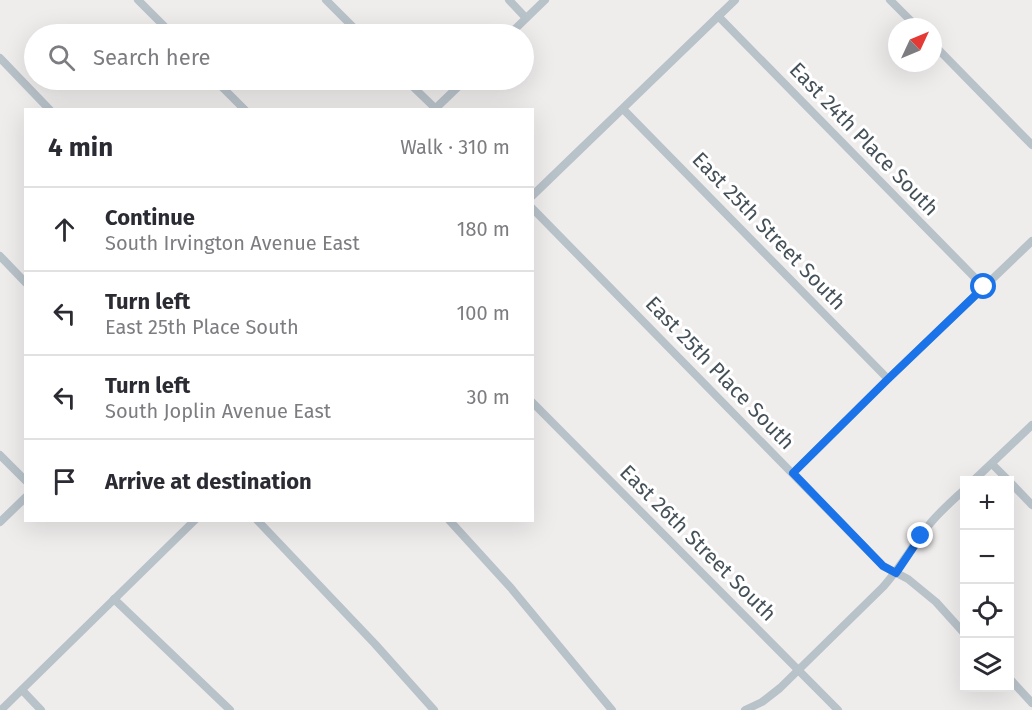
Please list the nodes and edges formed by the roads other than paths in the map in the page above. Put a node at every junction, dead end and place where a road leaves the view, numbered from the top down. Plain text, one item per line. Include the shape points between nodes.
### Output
1 (138, 0) edge
2 (326, 0) edge
3 (509, 0) edge
4 (545, 0) edge
5 (735, 0) edge
6 (890, 0) edge
7 (718, 16) junction
8 (526, 18) junction
9 (908, 18) edge
10 (162, 24) edge
11 (350, 24) edge
12 (520, 24) edge
13 (942, 53) edge
14 (0, 58) edge
15 (24, 83) edge
16 (31, 90) edge
17 (226, 90) edge
18 (416, 90) edge
19 (455, 90) edge
20 (48, 108) edge
21 (243, 108) edge
22 (435, 108) edge
23 (437, 108) edge
24 (623, 109) junction
25 (1032, 145) edge
26 (534, 194) edge
27 (534, 210) edge
28 (1032, 240) edge
29 (0, 256) edge
30 (24, 281) edge
31 (984, 287) junction
32 (888, 379) junction
33 (534, 404) edge
34 (1032, 425) edge
35 (0, 455) edge
36 (992, 464) junction
37 (793, 473) junction
38 (978, 476) edge
39 (1004, 476) edge
40 (24, 480) edge
41 (1014, 486) edge
42 (960, 494) edge
43 (24, 499) edge
44 (1032, 506) edge
45 (0, 522) edge
46 (193, 522) edge
47 (259, 522) edge
48 (451, 522) edge
49 (896, 573) junction
50 (114, 599) junction
51 (960, 629) edge
52 (799, 670) junction
53 (1014, 684) edge
54 (22, 690) junction
55 (1032, 703) edge
56 (1, 710) edge
57 (41, 710) edge
58 (230, 710) edge
59 (434, 710) edge
60 (612, 710) edge
61 (745, 710) edge
62 (838, 710) edge

1 - 10 street
2 - 11 street
3 - 8 street
4 - 8 street
5 - 7 street
6 - 9 street
7 - 24 street
7 - 31 street, East 24th Place South
8 - 12 street
13 - 25 street
14 - 15 street
16 - 20 street
17 - 21 street
18 - 22 street
19 - 23 street
24 - 26 street
24 - 32 street, East 25th Street South
27 - 37 street, East 25th Place South
28 - 31 street
29 - 30 street
31 - 32 street
32 - 37 street
33 - 52 street, East 26th Street South
34 - 36 street
35 - 40 street
36 - 38 street
36 - 39 street
37 - 49 street, East 25th Place South via 883,566
41 - 44 street
42 - 49 street via 934,518
43 - 45 street
46 - 50 street
47 - 59 street
48 - 60 street
49 - 51 street, East 25th Place South via 936,603
49 - 52 street
50 - 54 street
50 - 58 street
52 - 61 street via 762,702
52 - 62 street, East 26th Street South
53 - 55 street
54 - 56 street
54 - 57 street

